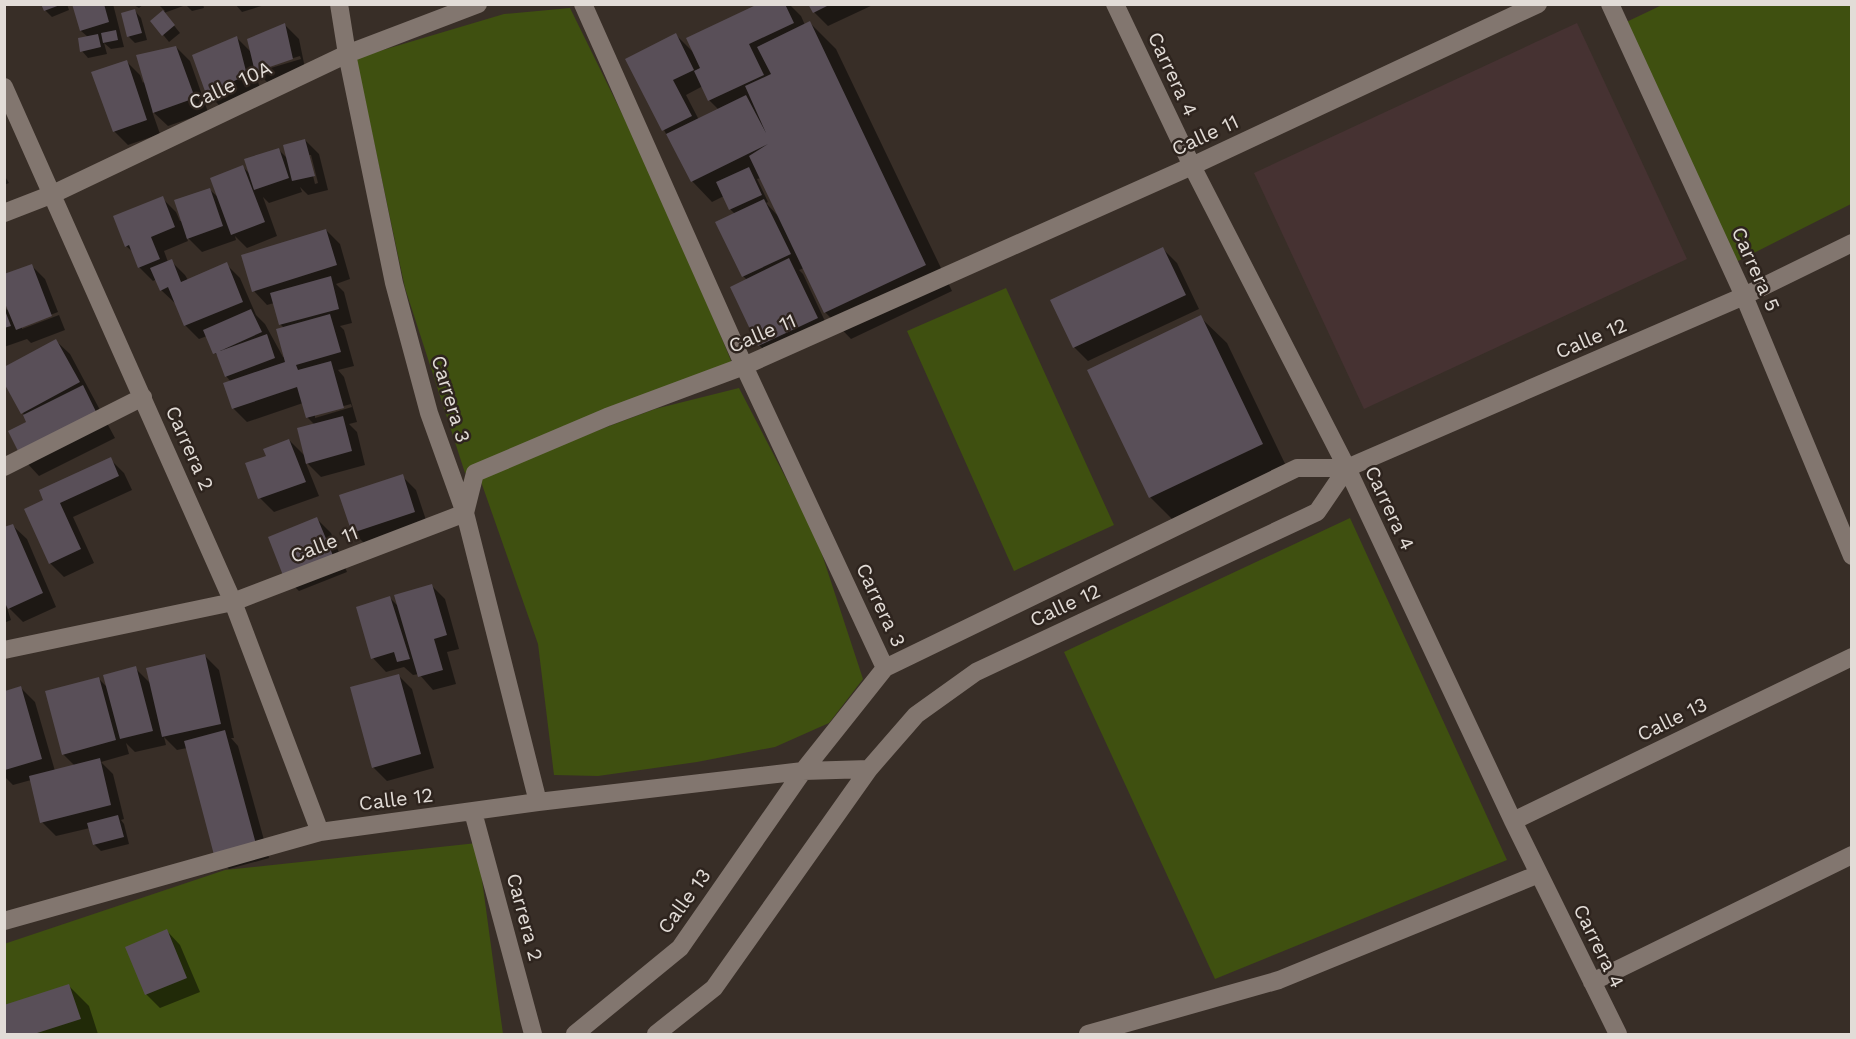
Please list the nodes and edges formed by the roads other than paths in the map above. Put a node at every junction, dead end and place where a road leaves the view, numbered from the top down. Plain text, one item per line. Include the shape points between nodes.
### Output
1 (339, 4) edge
2 (478, 4) edge
3 (583, 4) edge
4 (1115, 4) edge
5 (1538, 4) edge
6 (1610, 4) edge
7 (347, 54) junction
8 (4, 87) edge
9 (1192, 166) junction
10 (53, 194) junction
11 (4, 213) edge
12 (1851, 243) edge
13 (1744, 296) junction
14 (744, 366) junction
15 (143, 397) junction
16 (4, 467) edge
17 (1347, 468) junction
18 (465, 513) junction
19 (1851, 556) edge
20 (233, 602) junction
21 (4, 650) edge
22 (1851, 657) edge
23 (885, 668) junction
24 (869, 770) junction
25 (803, 771) junction
26 (538, 802) junction
27 (473, 812) junction
28 (1513, 821) junction
29 (320, 832) junction
30 (1851, 855) edge
31 (1539, 874) junction
32 (4, 921) edge
33 (1592, 982) junction
34 (533, 1035) edge
35 (575, 1035) edge
36 (656, 1035) edge
37 (1088, 1035) edge
38 (1618, 1035) edge

1 - 7 street, Carrera 3
2 - 7 street, Calle 10A
3 - 14 street, Carrera 3
4 - 9 street, Carrera 4
5 - 9 street, Calle 11
6 - 13 street, Carrera 5
7 - 10 street, Calle 10A
7 - 18 street, Carrera 3 via 394,283 429,413
8 - 10 street, Carrera 2
9 - 14 street, Calle 11
9 - 17 street, Carrera 4
10 - 11 street, Calle 10A
10 - 15 street, Carrera 2
12 - 13 street, Calle 12
13 - 17 street, Calle 12
13 - 19 street, Carrera 5
14 - 18 street, Calle 11 via 607,417 475,473
14 - 23 street, Carrera 3
15 - 16 street
15 - 20 street, Carrera 2
17 - 23 street, Calle 12 via 1297,468
17 - 24 street, Calle 12 via 1317,512 976,672 916,715
17 - 28 street, Carrera 4
18 - 20 street, Calle 11
18 - 26 street, Carrera 3
20 - 21 street, Calle 11
20 - 29 street, Carrera 2
22 - 28 street, Calle 13
23 - 25 street, Calle 12
24 - 25 street, Calle 12
24 - 36 street via 714,988
25 - 26 street, Calle 12
25 - 35 street, Calle 13 via 680,948
26 - 27 street, Calle 12
27 - 29 street, Calle 12
27 - 34 street, Carrera 2
28 - 31 street, Carrera 4
29 - 32 street, Calle 12
30 - 33 street
31 - 33 street, Carrera 4
31 - 37 street via 1279,980
33 - 38 street, Carrera 4

